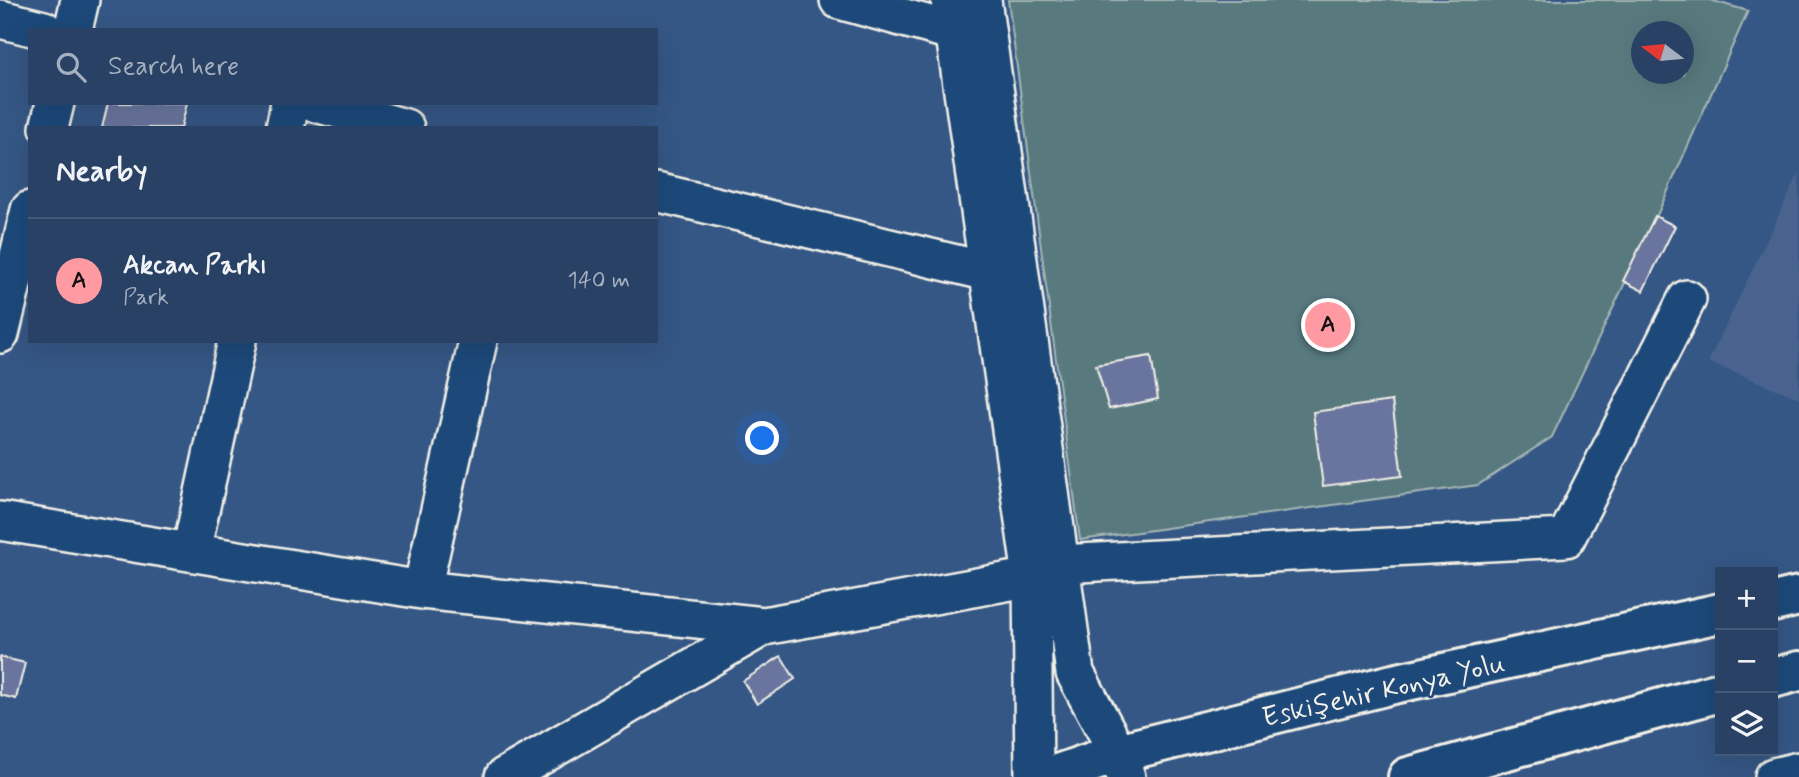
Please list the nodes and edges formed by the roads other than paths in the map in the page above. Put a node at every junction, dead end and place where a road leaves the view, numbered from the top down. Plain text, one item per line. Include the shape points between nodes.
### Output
1 (80, 0) edge
2 (839, 0) edge
3 (968, 14) edge
4 (0, 19) edge
5 (36, 28) edge
6 (73, 28) edge
7 (55, 105) edge
8 (290, 105) edge
9 (323, 105) edge
10 (49, 126) edge
11 (285, 126) edge
12 (398, 126) edge
13 (658, 192) edge
14 (28, 216) edge
15 (1004, 269) junction
16 (7, 277) edge
17 (1687, 299) dead end
18 (0, 334) edge
19 (237, 343) edge
20 (478, 343) edge
21 (0, 521) edge
22 (191, 552) junction
23 (1051, 570) junction
24 (422, 590) junction
25 (1799, 596) edge
26 (1778, 601) edge
27 (1715, 614) edge
28 (764, 626) junction
29 (1799, 671) edge
30 (1778, 677) edge
31 (1716, 693) edge
32 (1122, 765) edge
33 (1799, 771) edge
34 (504, 777) edge
35 (1034, 777) edge
36 (1049, 777) edge
37 (1408, 777) edge
38 (1774, 777) edge

1 - 6 street
2 - 3 street
3 - 15 street
4 - 5 street
7 - 10 street
8 - 11 street
9 - 12 street
13 - 15 street
14 - 16 street
15 - 23 street
16 - 18 street
17 - 23 street via 1566,538
19 - 22 street
20 - 24 street
21 - 22 street
22 - 24 street
23 - 28 street
23 - 32 street via 1075,673
23 - 35 street
24 - 28 street
25 - 26 highway
27 - 32 highway, Eskişehir Konya Yolu via 1393,684
28 - 34 street
29 - 30 highway
31 - 37 highway
32 - 36 highway, Eskişehir Konya Yolu
33 - 38 street

